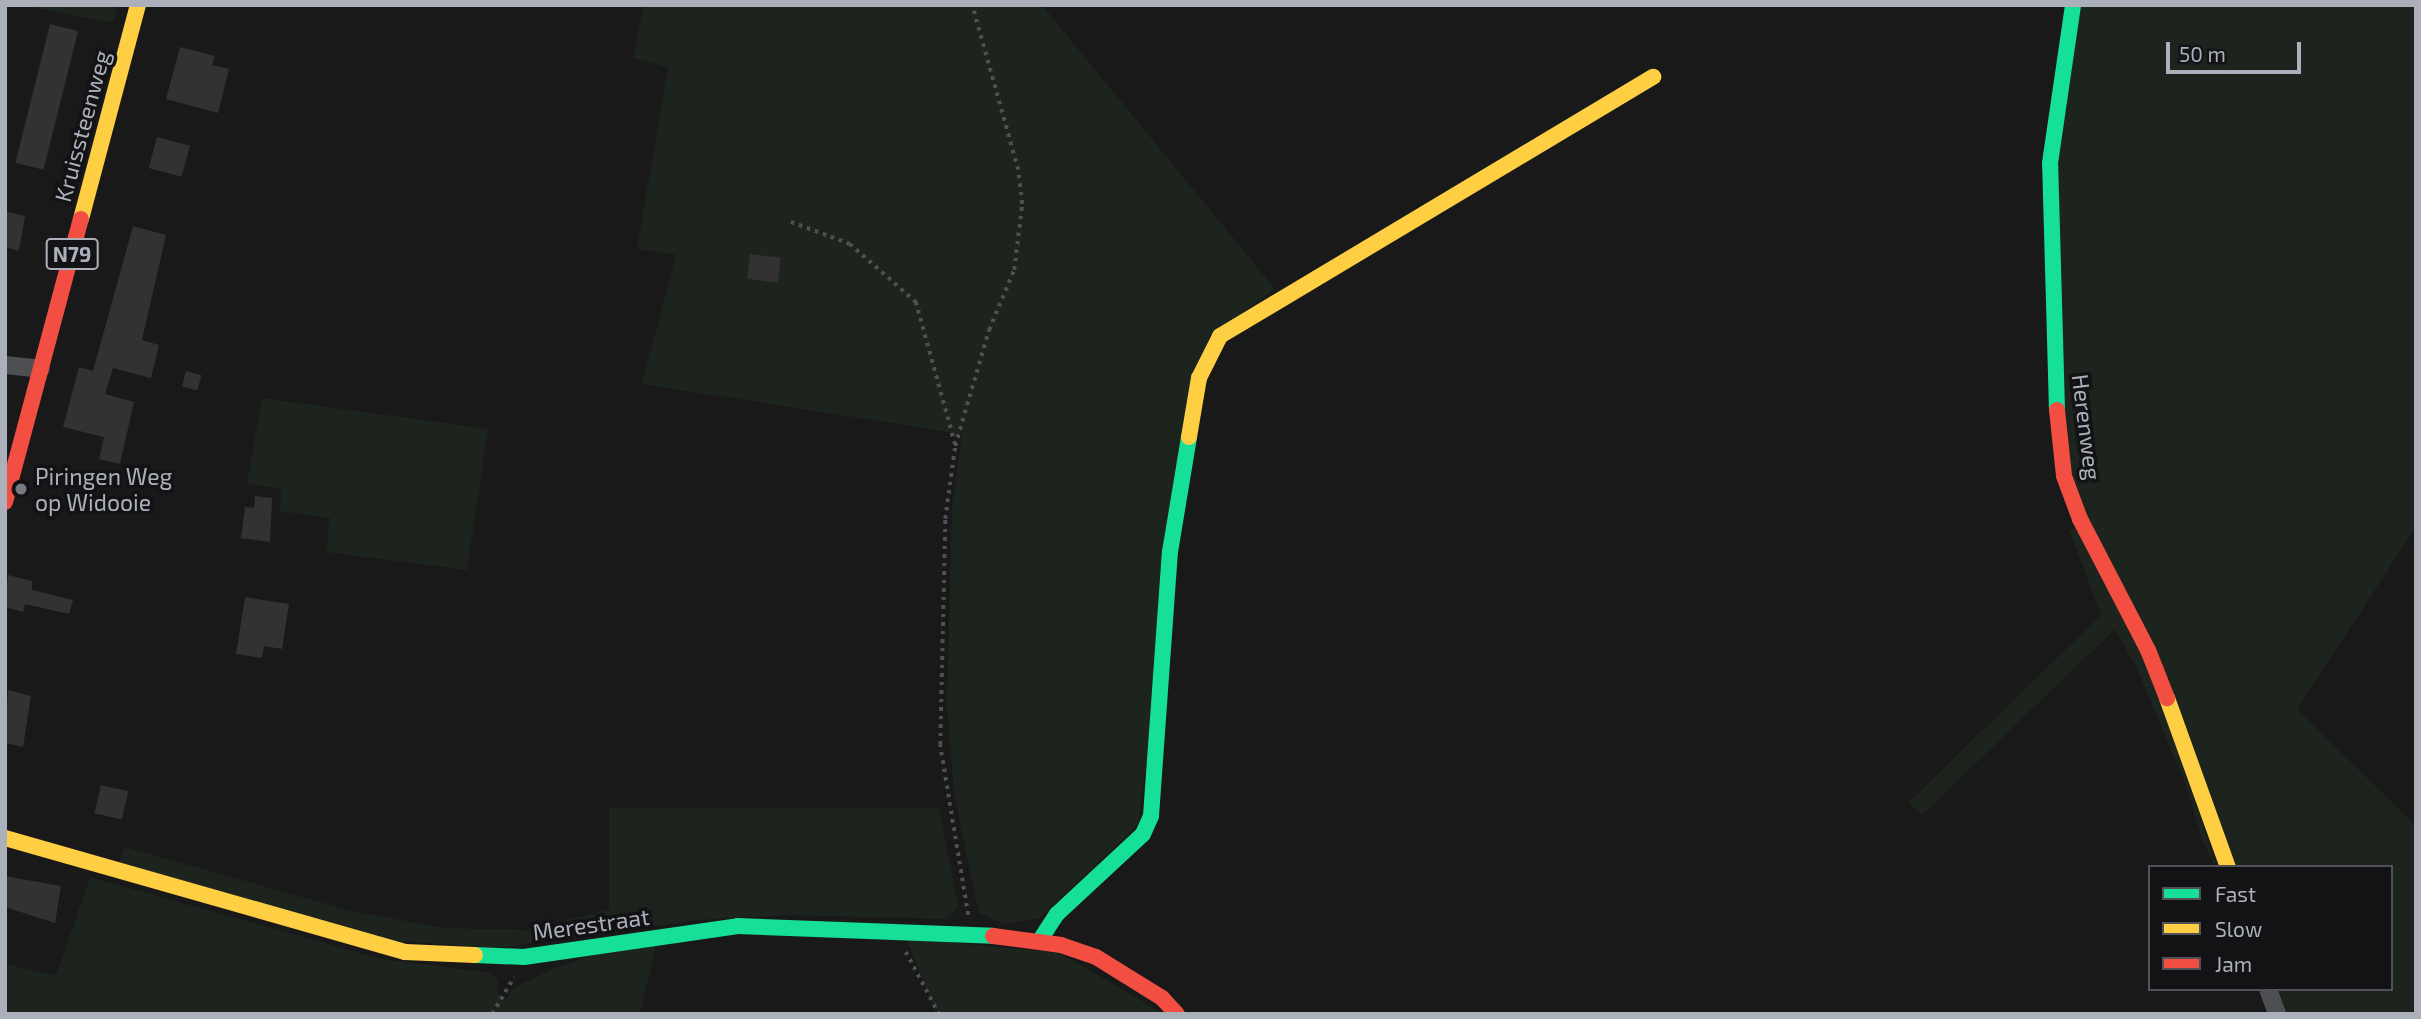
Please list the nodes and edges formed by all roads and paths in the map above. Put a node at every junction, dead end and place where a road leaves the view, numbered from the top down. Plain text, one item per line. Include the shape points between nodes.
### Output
1 (138, 5) edge
2 (972, 5) edge
3 (2073, 5) edge
4 (1653, 77) dead end
5 (791, 222) dead end
6 (5, 365) edge
7 (41, 369) junction
8 (955, 446) junction
9 (5, 502) edge
10 (5, 838) edge
11 (2227, 865) edge
12 (895, 932) junction
13 (972, 934) junction
14 (1040, 940) junction
15 (524, 957) junction
16 (2269, 991) edge
17 (492, 1014) edge
18 (939, 1014) edge
19 (1177, 1014) edge
20 (2277, 1014) edge

1 - 7 street, Kruissteenweg / N79
2 - 8 path via 1018,170 1023,204 1014,270 989,330
3 - 11 street, Herenweg via 2050,163 2048,216 2064,476 2080,519 2148,650 2195,767
4 - 14 street via 1220,337 1199,377 1170,552 1151,816 1143,834 1057,914
5 - 8 path via 850,244 916,302
6 - 7 street
7 - 9 street, Kruissteenweg / N79
8 - 13 path via 944,532 940,745
10 - 15 street, Merestraat via 405,952
12 - 13 street, Merestraat
12 - 15 street, Merestraat via 738,926
12 - 18 path
13 - 14 street, Merestraat
14 - 19 street, Merestraat via 1096,957 1162,998
15 - 17 path
16 - 20 street

